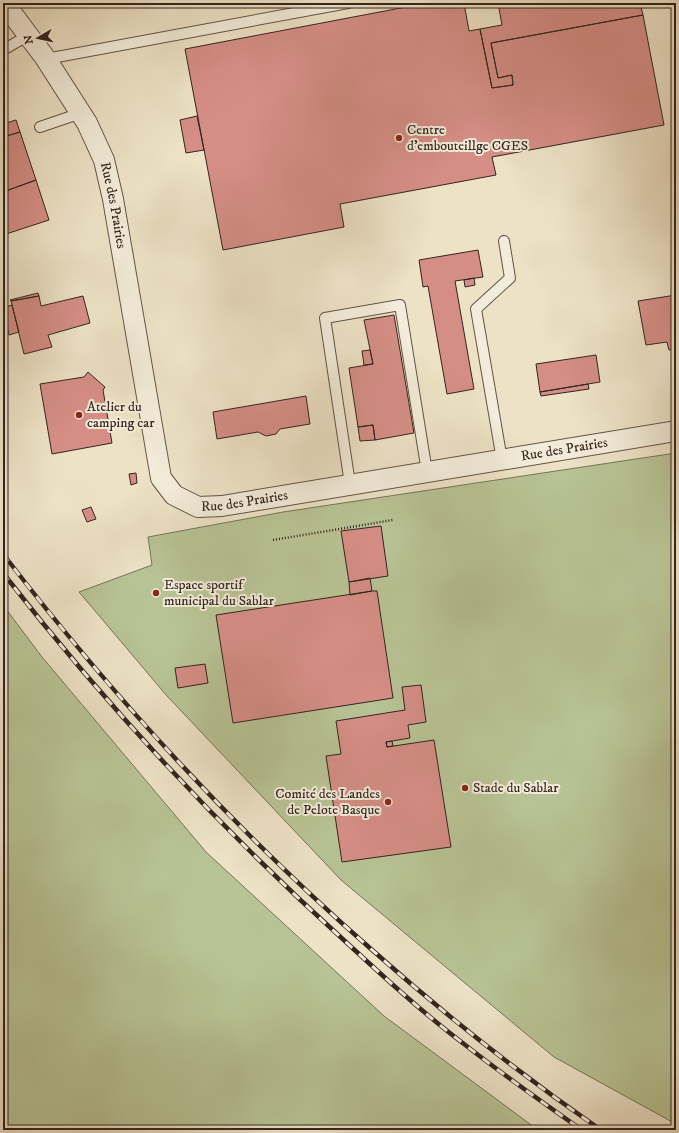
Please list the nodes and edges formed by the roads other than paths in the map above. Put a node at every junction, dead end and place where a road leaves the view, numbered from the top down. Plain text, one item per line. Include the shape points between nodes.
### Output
1 (4, 3) edge
2 (348, 3) edge
3 (28, 35) junction
4 (3, 50) edge
5 (46, 59) junction
6 (81, 113) junction
7 (40, 127) dead end
8 (504, 241) dead end
9 (676, 431) edge
10 (502, 460) junction
11 (427, 472) junction
12 (350, 484) junction

1 - 3 street, Rue des Prairies
2 - 5 lane
3 - 4 lane
3 - 5 street, Rue des Prairies
5 - 6 street, Rue des Prairies
6 - 7 lane
6 - 12 street, Rue des Prairies via 104,160 113,198 161,478 174,495 198,507 222,506
8 - 10 lane via 510,278 476,309
9 - 10 street, Rue des Prairies
10 - 11 street, Rue des Prairies
11 - 12 street, Rue des Prairies
11 - 12 lane via 400,305 325,318

